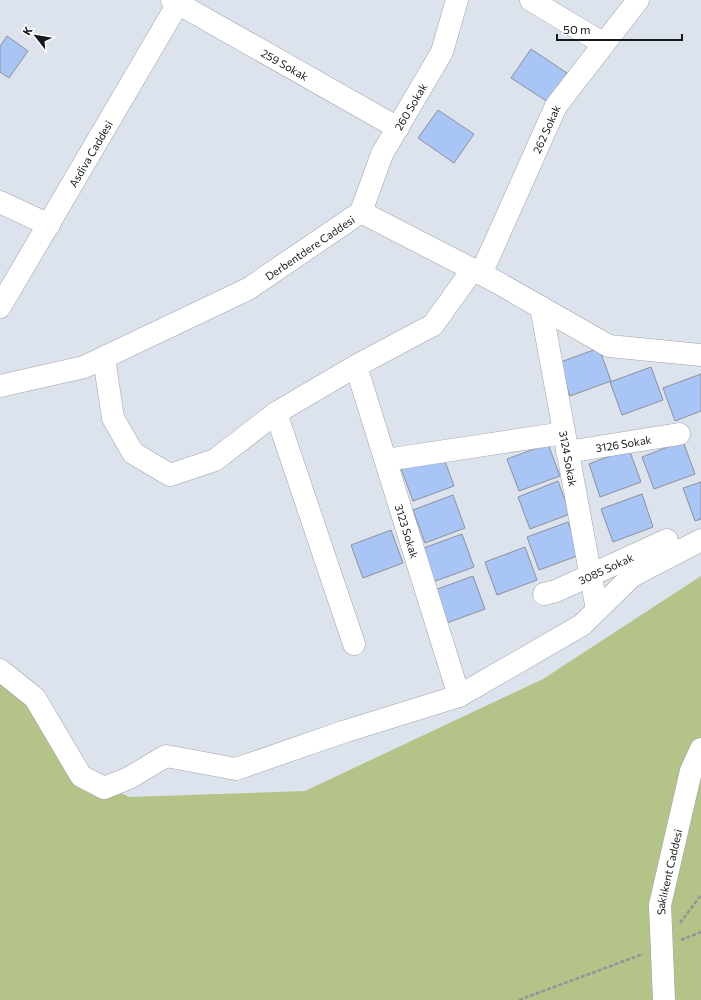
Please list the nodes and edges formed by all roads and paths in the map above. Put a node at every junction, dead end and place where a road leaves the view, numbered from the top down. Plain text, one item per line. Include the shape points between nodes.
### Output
1 (457, 0) edge
2 (531, 0) edge
3 (638, 0) edge
4 (177, 1) edge
5 (604, 44) junction
6 (398, 128) junction
7 (0, 202) edge
8 (361, 212) junction
9 (49, 224) junction
10 (477, 272) junction
11 (541, 307) junction
12 (0, 308) edge
13 (701, 355) edge
14 (104, 358) junction
15 (356, 366) junction
16 (0, 386) edge
17 (276, 414) junction
18 (679, 434) dead end
19 (566, 442) junction
20 (386, 460) junction
21 (666, 540) dead end
22 (701, 540) edge
23 (590, 575) junction
24 (544, 594) dead end
25 (597, 610) junction
26 (354, 644) dead end
27 (0, 670) edge
28 (459, 696) junction
29 (701, 749) edge
30 (701, 932) edge
31 (662, 947) junction
32 (519, 1000) edge
33 (664, 1000) edge

1 - 6 street, 260 Sokak via 442,52
2 - 5 street
3 - 5 street, 262 Sokak
4 - 6 street, 259 Sokak
4 - 9 street, Asdiva Caddesi
5 - 10 street, 262 Sokak via 556,106
6 - 8 street, 260 Sokak via 382,154
7 - 9 street
8 - 10 street, Derbentdere Caddesi
8 - 14 street, Derbentdere Caddesi via 248,288
9 - 12 street, Asdiva Caddesi
10 - 11 street, Derbentdere Caddesi
10 - 15 street, 262 Sokak via 433,325
11 - 13 street, Derbentdere Caddesi via 609,346
11 - 19 street, 3124 Sokak
14 - 16 street, Derbentdere Caddesi via 84,367
14 - 17 street, 262 Sokak via 113,418 133,453 170,475 215,460
15 - 17 street, 262 Sokak
15 - 20 street, 3123 Sokak
17 - 26 street
18 - 19 street, 3126 Sokak
19 - 20 street, 3126 Sokak
19 - 23 street, 3124 Sokak
20 - 28 street, 3123 Sokak
21 - 23 street, 3085 Sokak
22 - 25 street via 632,576
23 - 24 street, 3085 Sokak
23 - 25 street, 3124 Sokak
25 - 28 street via 582,625
27 - 28 street via 35,698 81,776 104,788 129,778 166,756 236,769 342,732
29 - 31 street, Saklıkent Caddesi via 692,771 660,905
30 - 31 path
31 - 32 path
31 - 33 street, Saklıkent Caddesi

